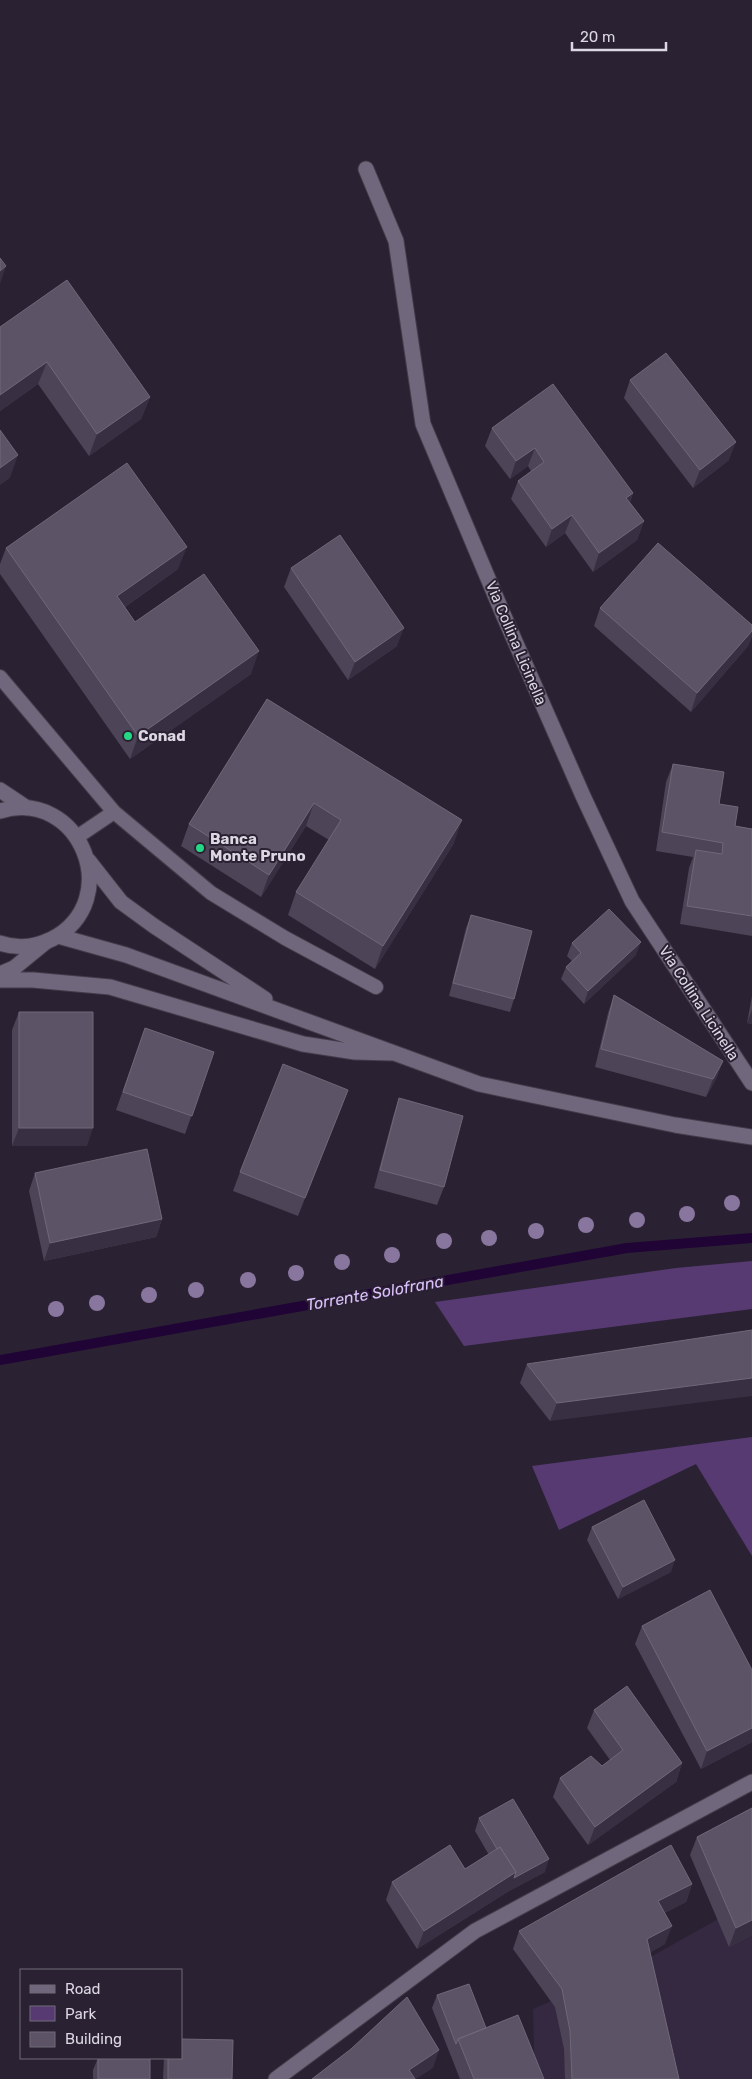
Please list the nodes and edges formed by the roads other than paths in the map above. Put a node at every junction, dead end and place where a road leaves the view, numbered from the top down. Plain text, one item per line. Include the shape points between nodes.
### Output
1 (366, 170) dead end
2 (0, 676) edge
3 (0, 790) edge
4 (28, 808) junction
5 (0, 811) edge
6 (114, 812) junction
7 (77, 838) junction
8 (88, 859) junction
9 (53, 938) junction
10 (0, 943) edge
11 (0, 974) edge
12 (0, 980) edge
13 (376, 987) dead end
14 (285, 1012) junction
15 (391, 1053) junction
16 (752, 1083) edge
17 (752, 1137) edge
18 (752, 1782) edge
19 (276, 2079) edge

1 - 16 main road, Via Collina Licinella via 396,242 423,424 503,614 632,900
2 - 6 lane
3 - 4 main road
4 - 5 main road
4 - 7 main road via 50,815
6 - 7 lane
6 - 13 lane via 211,893
7 - 8 main road
8 - 9 main road via 90,882 84,906 72,924
8 - 14 main road via 121,902
9 - 10 main road via 24,946
9 - 11 main road via 14,968
9 - 14 main road via 126,955
12 - 15 main road via 110,987 302,1044 355,1052
14 - 15 main road
15 - 17 main road via 478,1084 674,1125
18 - 19 main road via 474,1931

